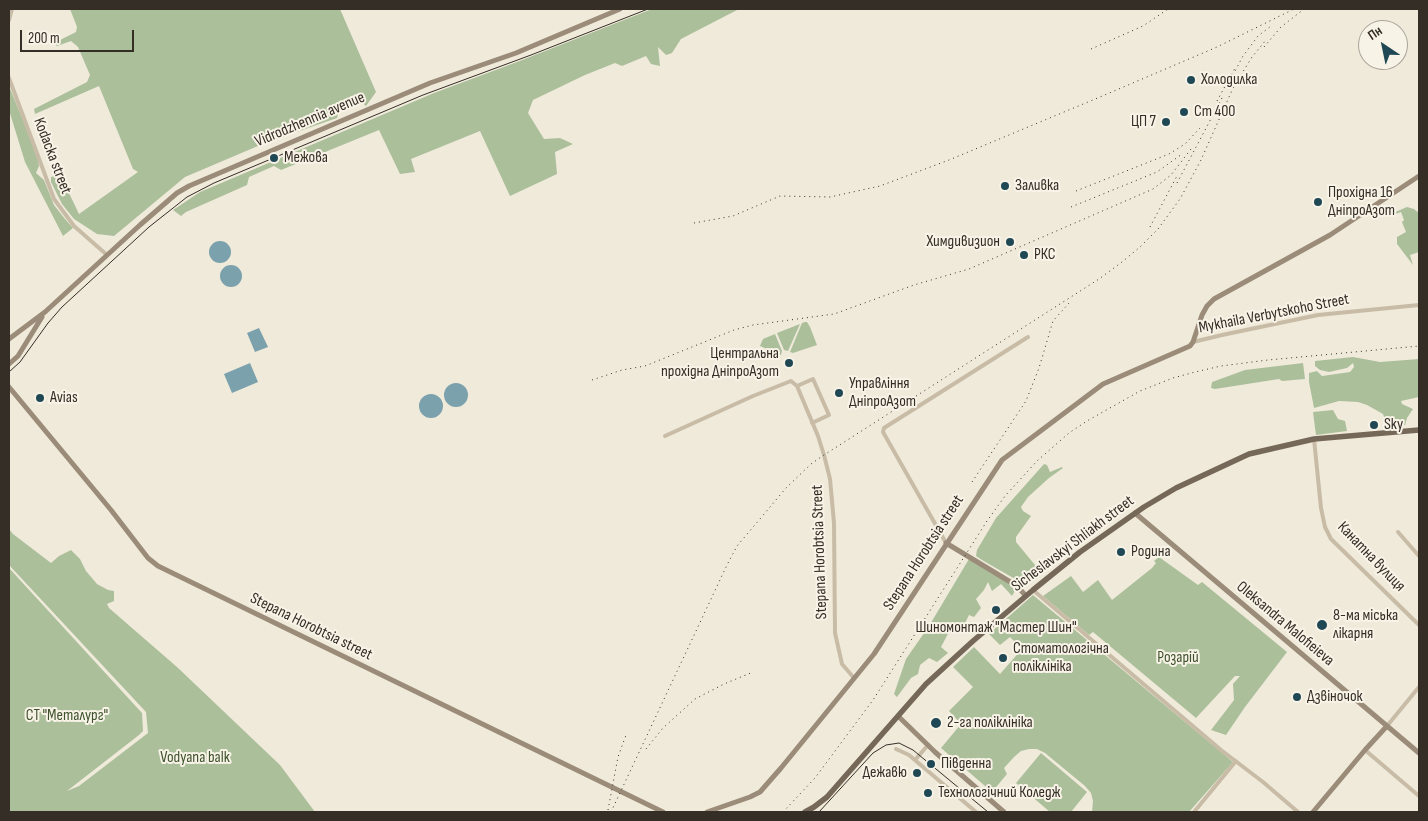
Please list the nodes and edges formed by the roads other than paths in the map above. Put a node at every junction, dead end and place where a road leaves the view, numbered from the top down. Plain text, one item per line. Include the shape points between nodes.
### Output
1 (12, 9) edge
2 (620, 9) edge
3 (9, 20) edge
4 (9, 78) edge
5 (1419, 176) edge
6 (107, 255) junction
7 (1419, 306) edge
8 (45, 312) junction
9 (1028, 337) dead end
10 (9, 339) edge
11 (1193, 342) junction
12 (9, 364) edge
13 (797, 386) junction
14 (9, 387) edge
15 (812, 423) junction
16 (1419, 430) edge
17 (665, 436) dead end
18 (1314, 439) junction
19 (1135, 513) junction
20 (1398, 532) dead end
21 (946, 543) junction
22 (1419, 556) edge
23 (1033, 590) junction
24 (1026, 596) junction
25 (1419, 625) edge
26 (854, 678) junction
27 (1419, 687) edge
28 (898, 716) junction
29 (1387, 726) junction
30 (928, 745) junction
31 (896, 750) dead end
32 (1365, 750) junction
33 (1419, 753) edge
34 (915, 760) junction
35 (1236, 761) junction
36 (1419, 796) edge
37 (812, 810) edge
38 (663, 812) edge
39 (707, 812) edge
40 (804, 812) edge
41 (976, 812) edge
42 (1004, 812) edge
43 (1194, 812) edge
44 (1298, 812) edge
45 (1313, 812) edge

1 - 3 street
2 - 6 street, Vidrodzhennia avenue via 516,53 430,83 203,178 177,193
4 - 6 street, Kodacka street via 54,199 70,222
5 - 11 street via 1330,235 1214,299 1202,315
6 - 8 street, Vidrodzhennia avenue
7 - 11 street, Mykhaila Verbytskoho Street via 1318,315
8 - 10 street, Vidrodzhennia avenue
8 - 12 street, Vidrodzhennia avenue via 18,356
9 - 21 street via 884,428 883,432
11 - 21 street, Stepana Horobtsia street via 1183,350 1103,384 1002,460
13 - 15 street, Stepana Horobtsia Street
13 - 15 street via 813,379 829,415
13 - 17 street via 791,381
14 - 38 street, Stepana Horobtsia street via 148,558 158,566
15 - 26 street, Stepana Horobtsia Street via 824,455 832,496 835,633 842,664
16 - 18 main road, Sicheslavskyi Shliakh street
18 - 19 main road, Sicheslavskyi Shliakh street via 1237,458 1176,488
18 - 25 street, Канатна вулиця via 1323,519 1331,539
19 - 23 main road, Sicheslavskyi Shliakh street
19 - 29 street, Oleksandra Malofieieva
20 - 22 street
21 - 24 street via 1017,586
21 - 26 street, Stepana Horobtsia street via 874,654
23 - 24 main road, Sicheslavskyi Shliakh street
23 - 35 street
24 - 28 main road, Sicheslavskyi Shliakh street via 926,684
26 - 39 street, Stepana Horobtsia street via 760,792
27 - 29 street
28 - 30 street
28 - 37 main road, Sicheslavskyi Shliakh street
29 - 32 street
29 - 33 street, Oleksandra Malofieieva
30 - 34 street
30 - 42 street
31 - 34 street
32 - 36 street
32 - 45 street
34 - 41 street
35 - 43 street
35 - 44 street
37 - 40 main road, Sicheslavskyi Shliakh street

